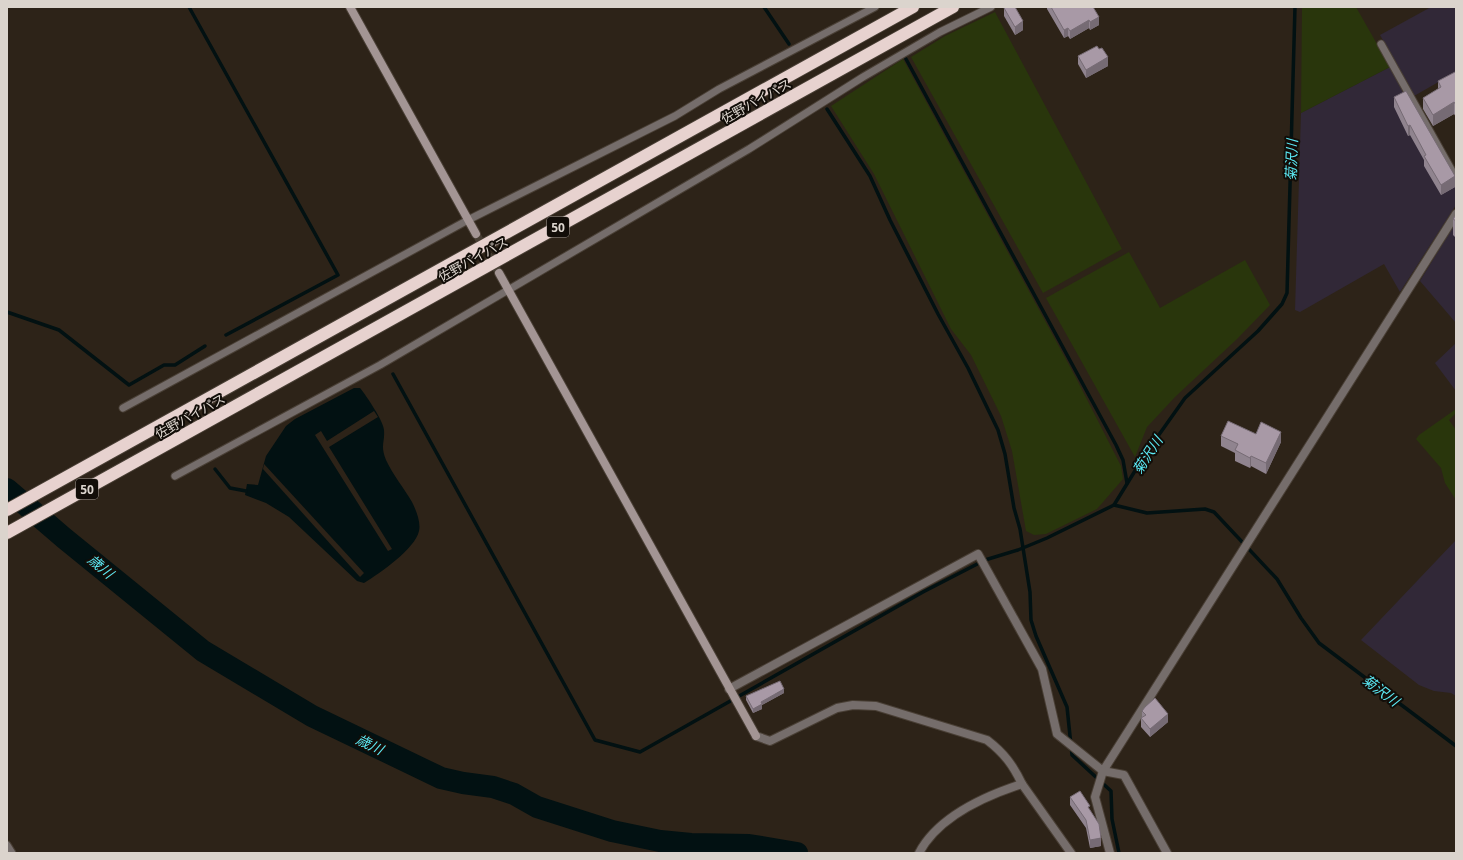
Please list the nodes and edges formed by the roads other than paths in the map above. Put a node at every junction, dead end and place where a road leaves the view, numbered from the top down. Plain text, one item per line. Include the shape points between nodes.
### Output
1 (350, 7) edge
2 (876, 7) edge
3 (913, 7) edge
4 (953, 7) edge
5 (991, 7) edge
6 (1381, 44) dead end
7 (1456, 178) edge
8 (1456, 214) edge
9 (468, 220) junction
10 (476, 234) tunnel mouth
11 (499, 273) tunnel mouth
12 (509, 291) junction
13 (123, 408) dead end
14 (175, 476) dead end
15 (7, 510) edge
16 (9, 532) edge
17 (729, 689) junction
18 (1102, 773) junction
19 (1022, 784) junction
20 (7, 844) edge
21 (920, 851) edge
22 (12, 853) edge
23 (1071, 853) edge
24 (1110, 853) edge
25 (1167, 853) edge

1 - 9 street
2 - 9 lane via 718,89 675,116
3 - 15 highway, 佐野バイパス / 50
4 - 16 highway, 佐野バイパス / 50
5 - 12 lane via 863,77 749,149
6 - 7 lane
8 - 18 street
9 - 10 street
9 - 13 lane
11 - 12 street
12 - 14 lane via 380,365
12 - 17 street
17 - 18 street via 978,554 1042,669 1057,734
17 - 19 street via 756,736 770,741 837,708 876,706 987,740 1002,751 1013,765
18 - 24 street via 1095,797
18 - 25 street via 1124,774
19 - 21 street via 996,792 946,821 934,830
19 - 23 street
20 - 22 lane

